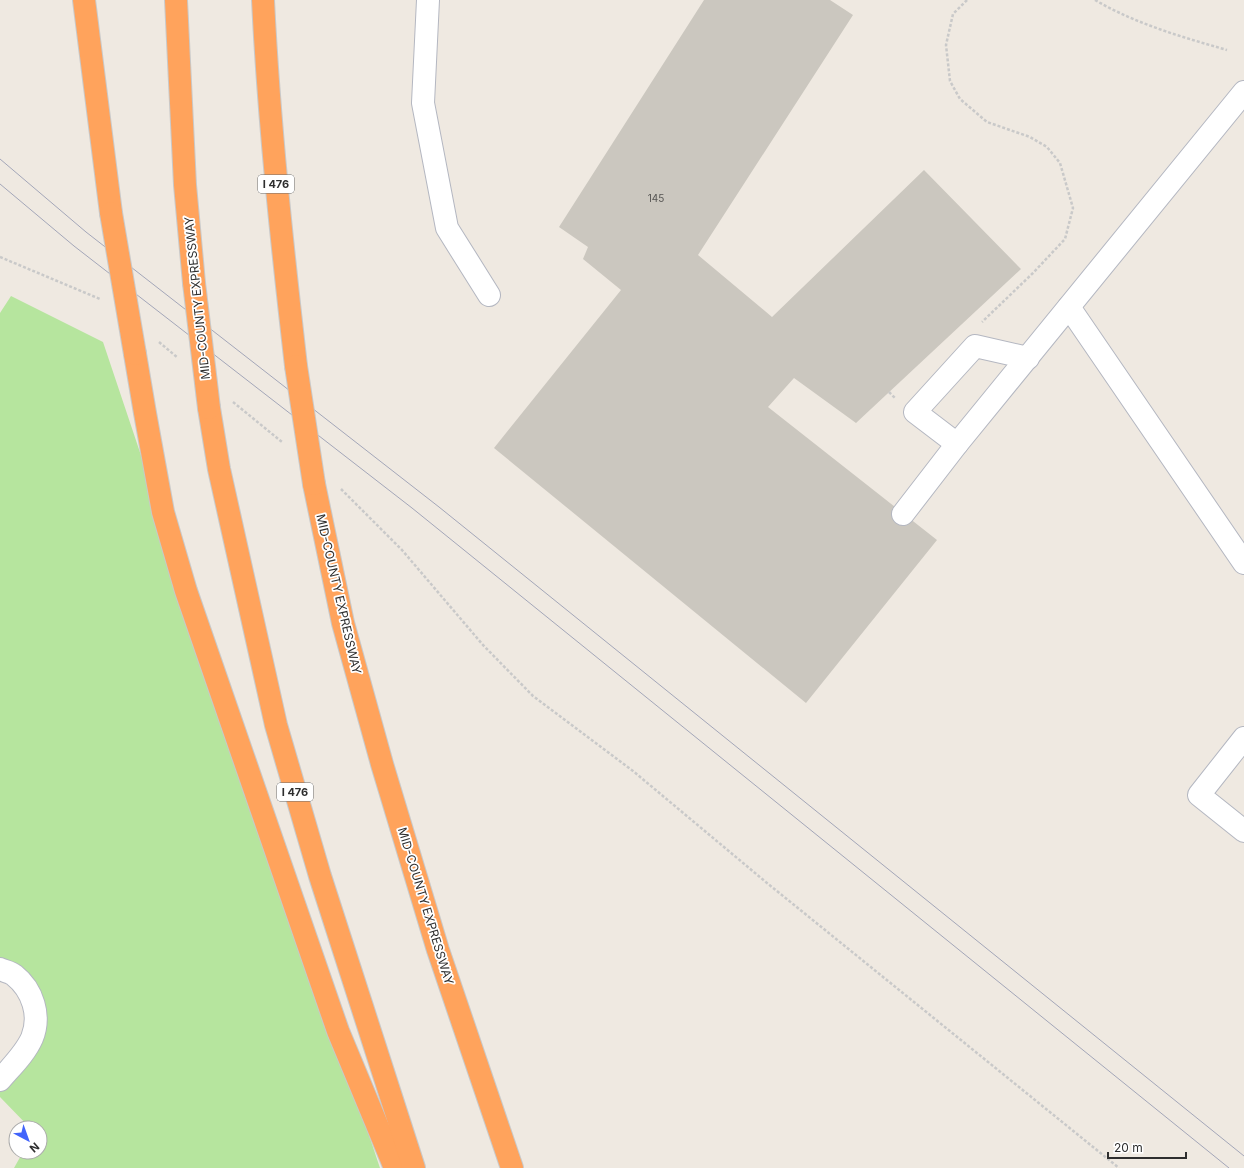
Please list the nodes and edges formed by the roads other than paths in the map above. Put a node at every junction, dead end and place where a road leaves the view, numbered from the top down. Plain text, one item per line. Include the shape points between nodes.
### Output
1 (84, 0) edge
2 (176, 0) edge
3 (263, 0) edge
4 (428, 0) edge
5 (1244, 92) edge
6 (489, 295) dead end
7 (1069, 307) junction
8 (1028, 358) junction
9 (957, 444) junction
10 (903, 514) dead end
11 (1244, 563) edge
12 (1244, 738) edge
13 (1244, 831) edge
14 (0, 968) edge
15 (0, 1080) edge
16 (395, 1168) edge
17 (414, 1168) edge
18 (512, 1168) edge

1 - 16 highway, bridge via 111,213 163,512 186,591 338,1031
2 - 17 highway, MID-COUNTY EXPRESSWAY / I 476, bridge via 185,185 194,283 219,469 276,724 320,876
3 - 18 highway, MID-COUNTY EXPRESSWAY / I 476, bridge via 276,190 296,366 314,484 343,623 438,950
4 - 6 lane via 423,103 447,228
5 - 7 lane
7 - 8 lane
7 - 11 lane
8 - 9 lane
8 - 9 lane via 975,346 915,412
9 - 10 lane
12 - 13 lane via 1199,795
14 - 15 lane via 13,974 26,986 34,1002 36,1021 32,1038

